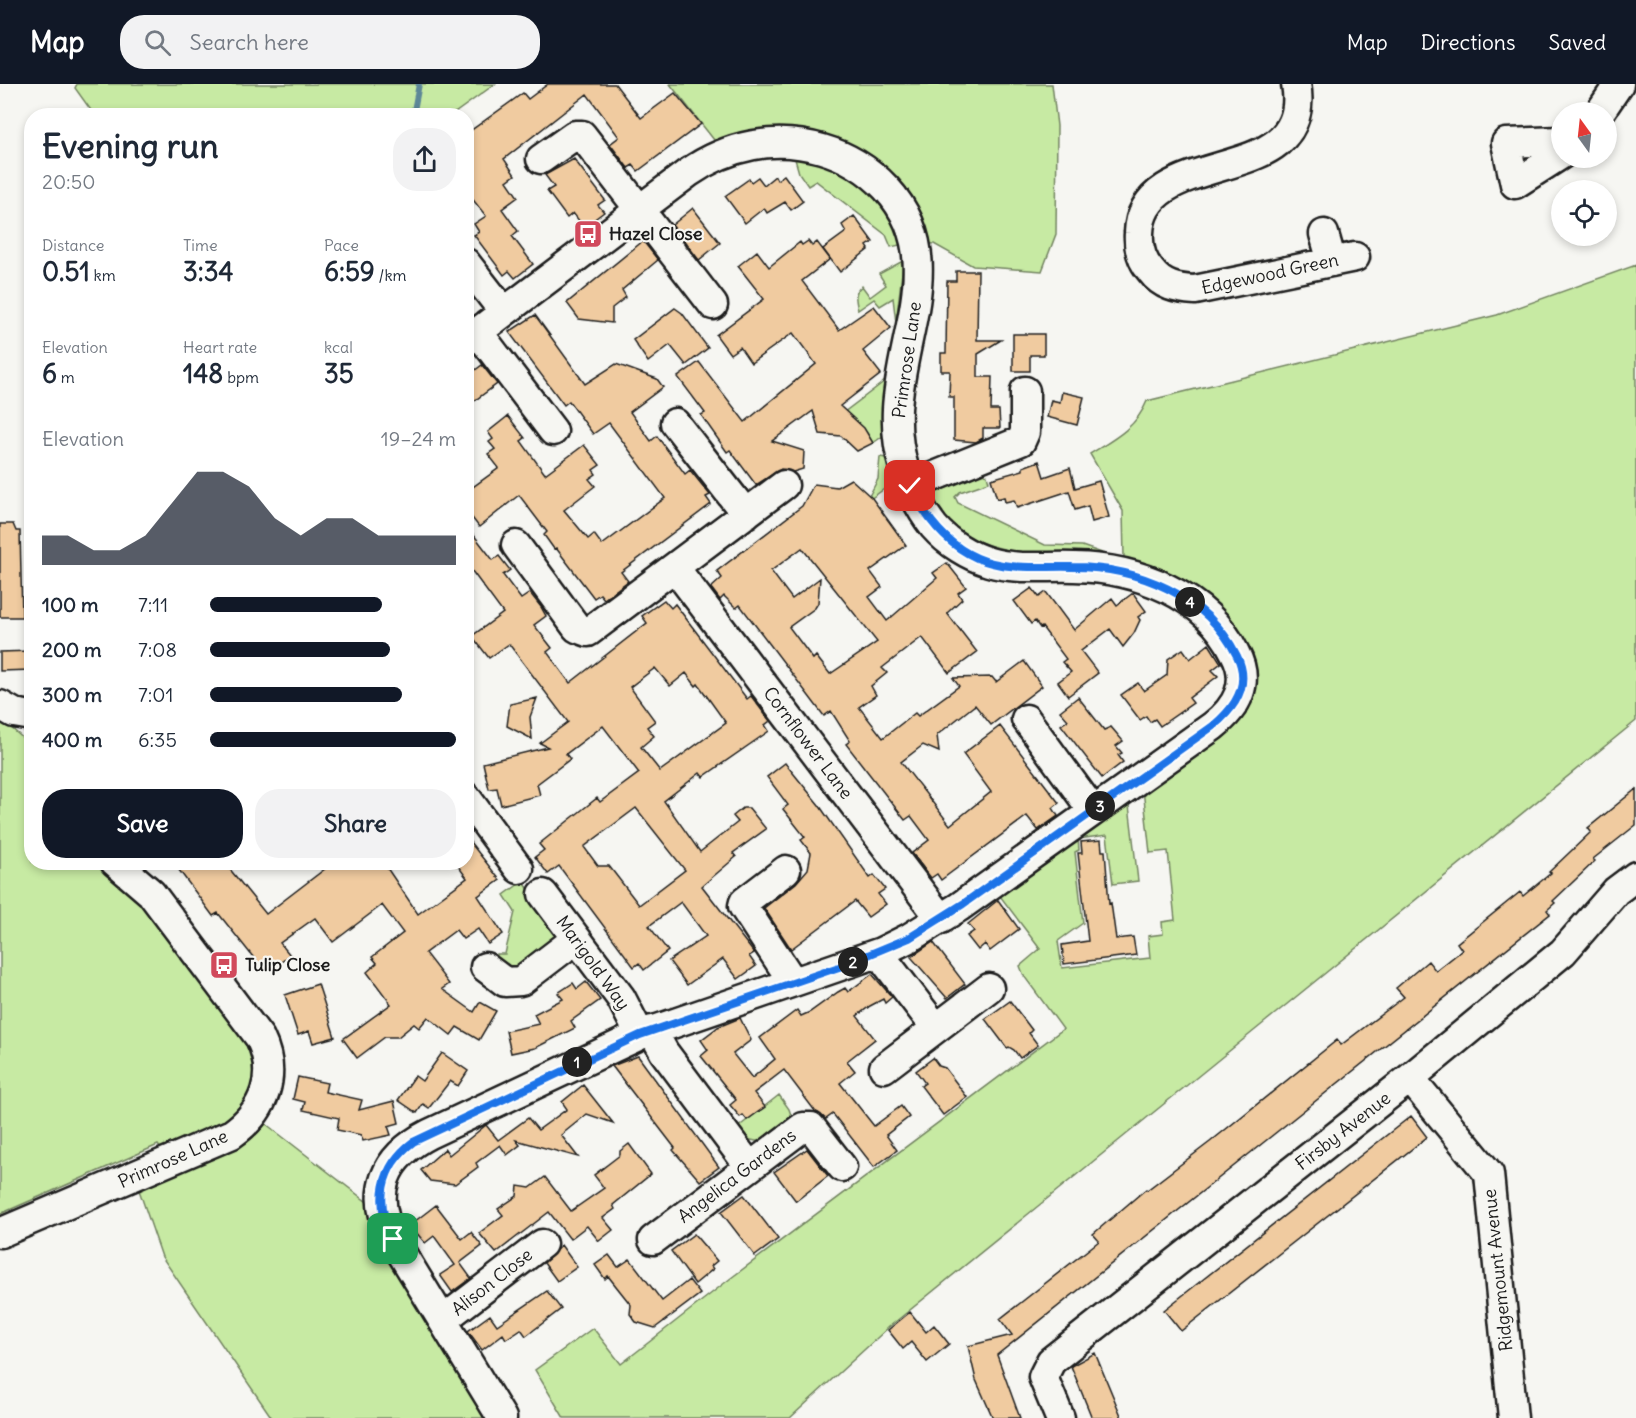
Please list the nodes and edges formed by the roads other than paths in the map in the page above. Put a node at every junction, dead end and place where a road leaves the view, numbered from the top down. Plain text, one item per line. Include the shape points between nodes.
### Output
1 (1296, 84) edge
2 (1619, 84) edge
3 (1607, 102) edge
4 (1551, 142) edge
5 (541, 159) dead end
6 (1551, 161) edge
7 (639, 210) junction
8 (1324, 234) dead end
9 (474, 273) edge
10 (713, 304) dead end
11 (504, 312) junction
12 (474, 334) edge
13 (474, 338) edge
14 (1025, 391) dead end
15 (675, 423) dead end
16 (553, 431) dead end
17 (784, 485) dead end
18 (910, 486) junction
19 (746, 514) junction
20 (516, 545) dead end
21 (675, 568) junction
22 (0, 705) edge
23 (24, 715) edge
24 (1026, 719) dead end
25 (474, 808) edge
26 (1093, 812) junction
27 (519, 869) dead end
28 (126, 870) edge
29 (786, 870) dead end
30 (1636, 876) edge
31 (543, 894) dead end
32 (941, 919) junction
33 (576, 939) junction
34 (881, 952) junction
35 (485, 967) dead end
36 (793, 982) junction
37 (989, 988) dead end
38 (936, 1028) junction
39 (646, 1032) junction
40 (884, 1068) dead end
41 (1410, 1078) junction
42 (750, 1167) junction
43 (842, 1167) dead end
44 (0, 1233) edge
45 (653, 1240) dead end
46 (542, 1244) dead end
47 (442, 1320) junction
48 (502, 1418) edge
49 (1060, 1418) edge
50 (1513, 1418) edge

1 - 8 street, Edgewood Green via 1293,124 1280,140 1243,161 1169,185 1144,211 1138,240 1150,271 1178,290 1212,288 1344,259
2 - 3 street
4 - 6 street via 1506,144 1515,184
5 - 7 street via 575,135 582,135
7 - 10 street
7 - 11 street, Primrose Lane
7 - 18 street, Primrose Lane via 713,157 761,143 794,143 828,151 882,184 907,215 918,251 916,300 897,411 899,445
9 - 11 street
11 - 12 street, Primrose Lane
13 - 16 street
14 - 18 street via 1025,432 1021,441
15 - 19 street
17 - 19 street
18 - 26 street, Primrose Lane via 935,528 976,557 1005,566 1094,568 1134,574 1186,600 1233,647 1243,672 1239,697 1228,714
19 - 21 street
20 - 21 street via 577,627 585,632 593,630
21 - 32 street, Cornflower Lane
22 - 23 street
24 - 26 street
25 - 27 street
26 - 32 street, Primrose Lane
28 - 44 street, Primrose Lane via 156,900 260,1038 270,1074 265,1094 253,1116 232,1134
29 - 36 street via 743,906
30 - 41 street, Firsby Avenue via 1616,891 1563,952
31 - 33 street, Marigold Way
32 - 34 street, Primrose Lane
33 - 35 street via 521,981 505,982
33 - 39 street, Marigold Way
34 - 36 street, Primrose Lane
34 - 38 street
36 - 39 street, Primrose Lane
37 - 38 street
38 - 40 street
39 - 42 street, Marigold Way
39 - 47 street, Primrose Lane via 413,1142 390,1167 381,1195 387,1228
41 - 49 street, Firsby Avenue via 1051,1361 1043,1377
41 - 50 street, Ridgemount Avenue via 1489,1174
42 - 43 street, Angelica Gardens via 807,1126
42 - 45 street, Angelica Gardens
46 - 47 street, Alison Close
47 - 48 street

